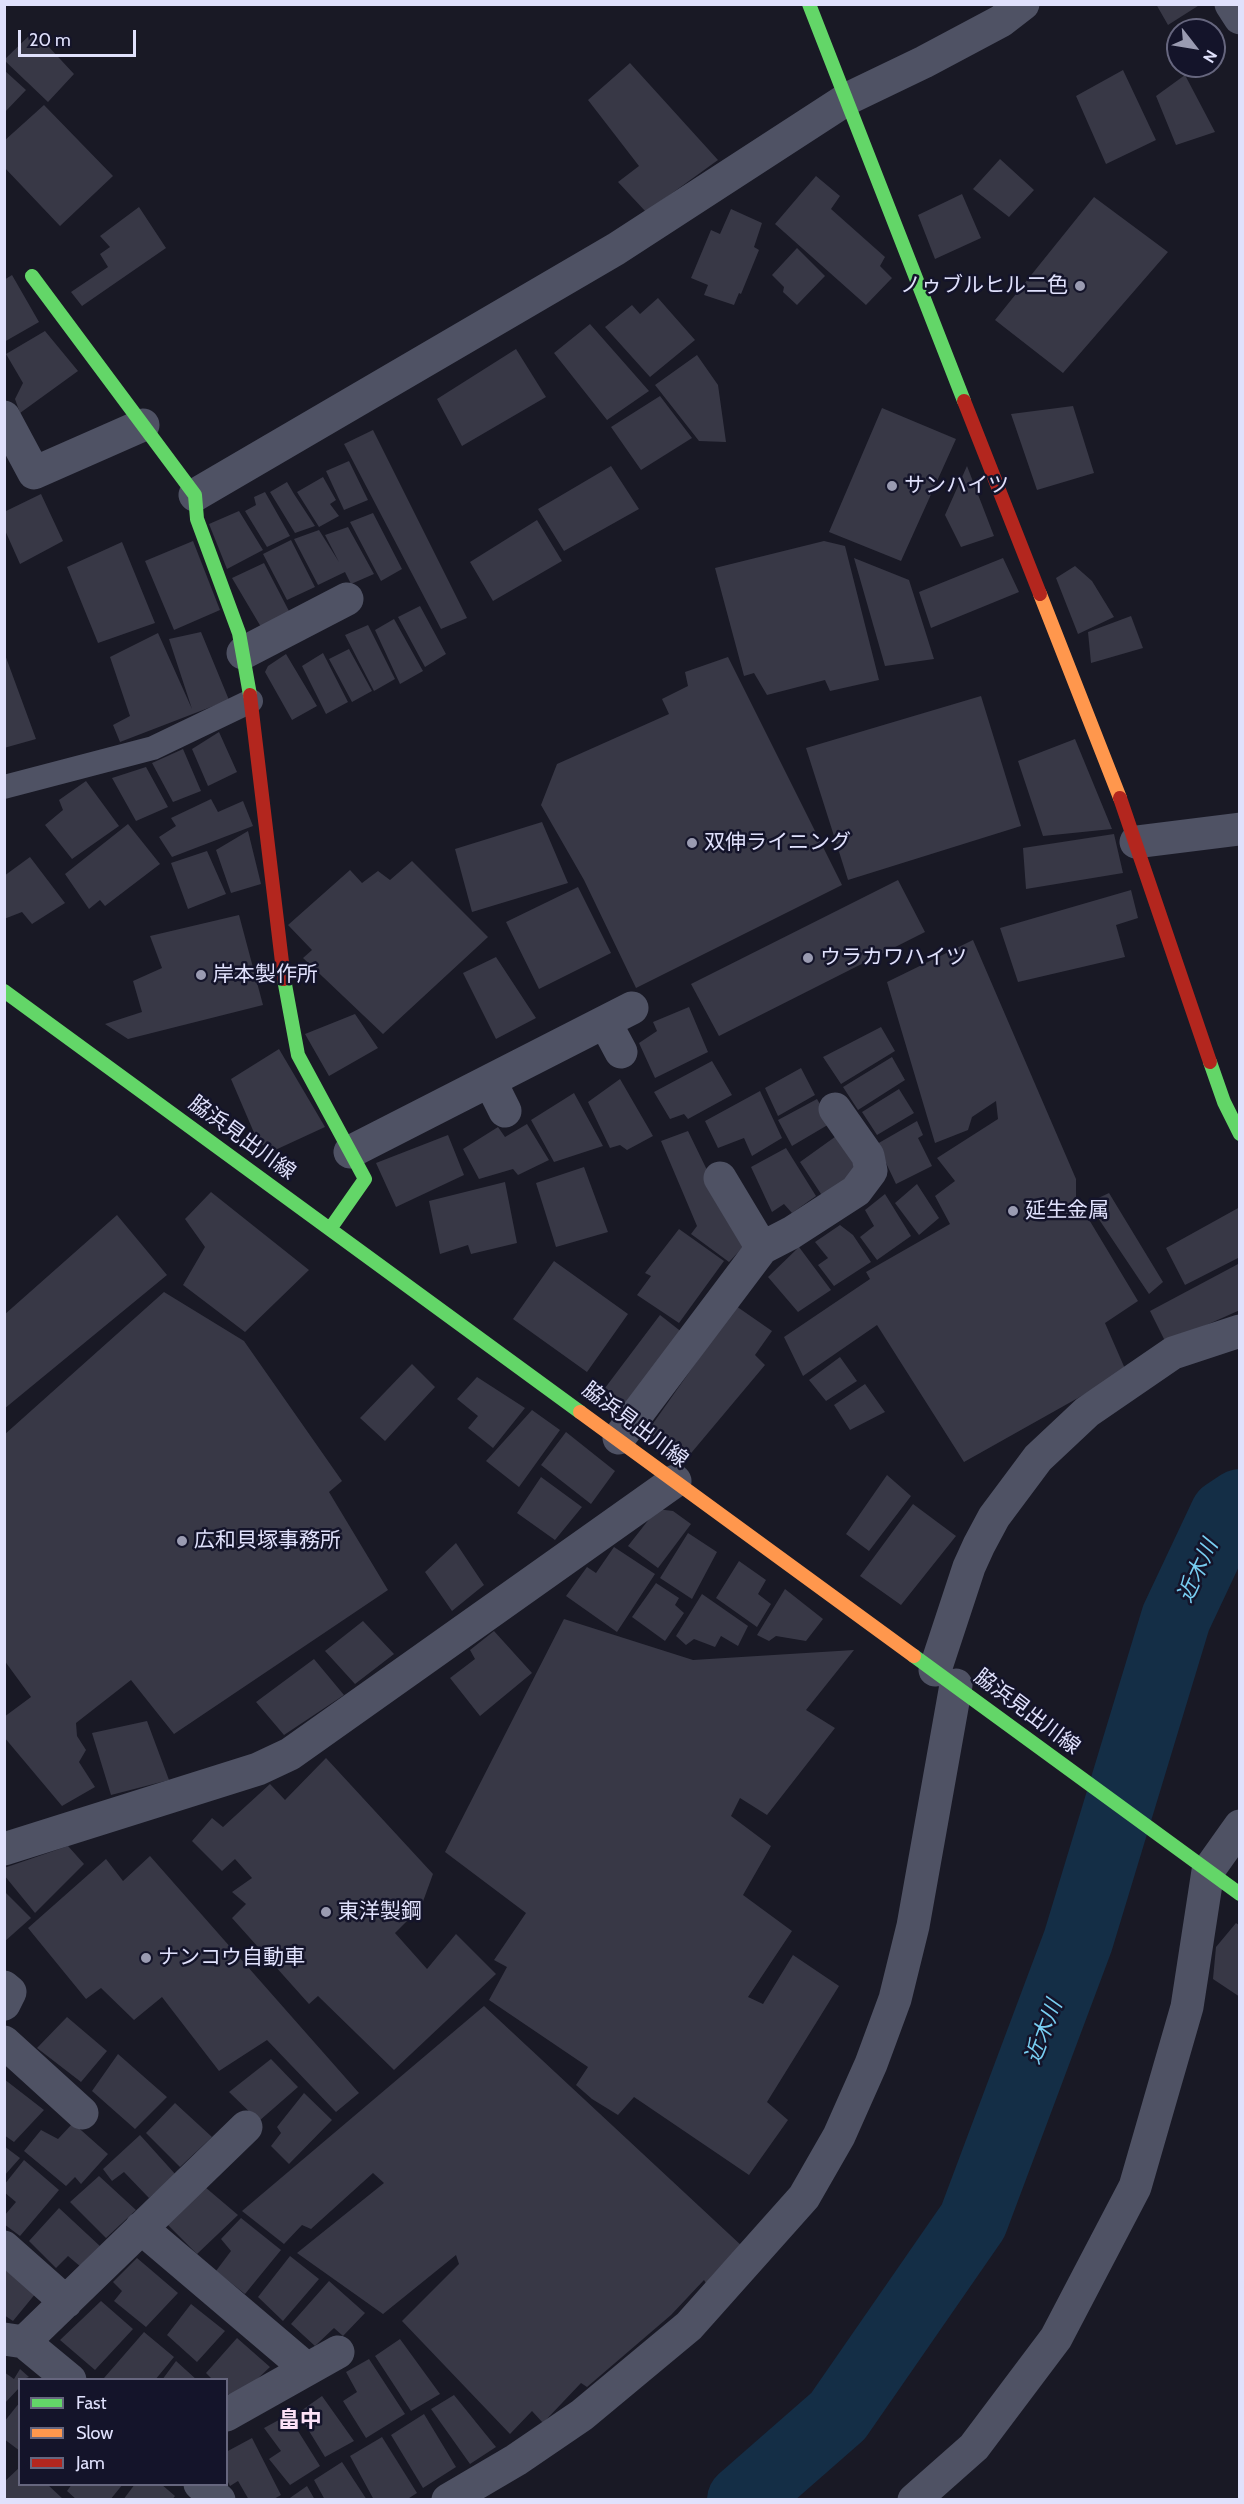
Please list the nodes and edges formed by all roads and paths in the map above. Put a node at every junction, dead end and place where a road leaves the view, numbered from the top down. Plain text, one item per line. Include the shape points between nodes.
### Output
1 (809, 4) edge
2 (1023, 4) edge
3 (1230, 4) edge
4 (1239, 18) edge
5 (847, 99) junction
6 (32, 276) dead end
7 (4, 417) edge
8 (143, 425) junction
9 (195, 495) junction
10 (347, 599) dead end
11 (243, 653) junction
12 (251, 701) junction
13 (4, 787) edge
14 (1239, 829) edge
15 (1136, 842) junction
16 (4, 991) edge
17 (621, 1052) dead end
18 (490, 1081) junction
19 (835, 1109) dead end
20 (505, 1111) dead end
21 (1239, 1134) edge
22 (350, 1152) junction
23 (720, 1178) dead end
24 (330, 1229) junction
25 (762, 1248) junction
26 (1239, 1331) edge
27 (619, 1438) junction
28 (675, 1480) junction
29 (954, 1684) junction
30 (1239, 1826) edge
31 (4, 1849) edge
32 (1208, 1871) junction
33 (1239, 1893) edge
34 (4, 1987) edge
35 (4, 2004) edge
36 (4, 2042) edge
37 (82, 2113) dead end
38 (246, 2127) dead end
39 (141, 2228) junction
40 (4, 2247) edge
41 (66, 2302) junction
42 (14, 2341) edge
43 (338, 2352) dead end
44 (308, 2369) junction
45 (69, 2378) edge
46 (228, 2414) edge
47 (203, 2486) edge
48 (219, 2499) edge
49 (448, 2499) edge
50 (914, 2499) edge

1 - 5 street
2 - 5 street via 963,42
3 - 4 street
5 - 9 street via 616,249
5 - 15 street
6 - 8 street
7 - 8 street via 34,473
8 - 9 street
9 - 11 street via 197,519
10 - 11 street
11 - 12 street
12 - 13 lane via 153,748
12 - 22 street via 284,976 298,1055
14 - 15 street
15 - 21 street via 1188,1002
16 - 24 street, 脇浜見出川線
17 - 18 street via 619,1015
18 - 20 street
18 - 22 street
19 - 25 street via 867,1156 871,1171 856,1191
22 - 24 street via 365,1179
23 - 25 street
24 - 27 street, 脇浜見出川線
25 - 27 street
26 - 29 street via 1173,1353 1087,1412 1038,1458 994,1517 969,1567
27 - 28 street, 脇浜見出川線
28 - 29 street, 脇浜見出川線
28 - 31 street via 290,1754 258,1768
29 - 32 street, 脇浜見出川線
29 - 49 street via 913,1926 896,1999 839,2136 804,2197 689,2326 582,2415 516,2460
30 - 32 street
32 - 33 street, 脇浜見出川線
32 - 50 street via 1187,2007 1135,2187 1056,2338 974,2447
34 - 35 street via 10,1992
36 - 37 street
38 - 39 street
39 - 41 street
39 - 44 street
40 - 41 street
41 - 42 street
42 - 45 street
43 - 44 street
44 - 46 street
47 - 48 street

